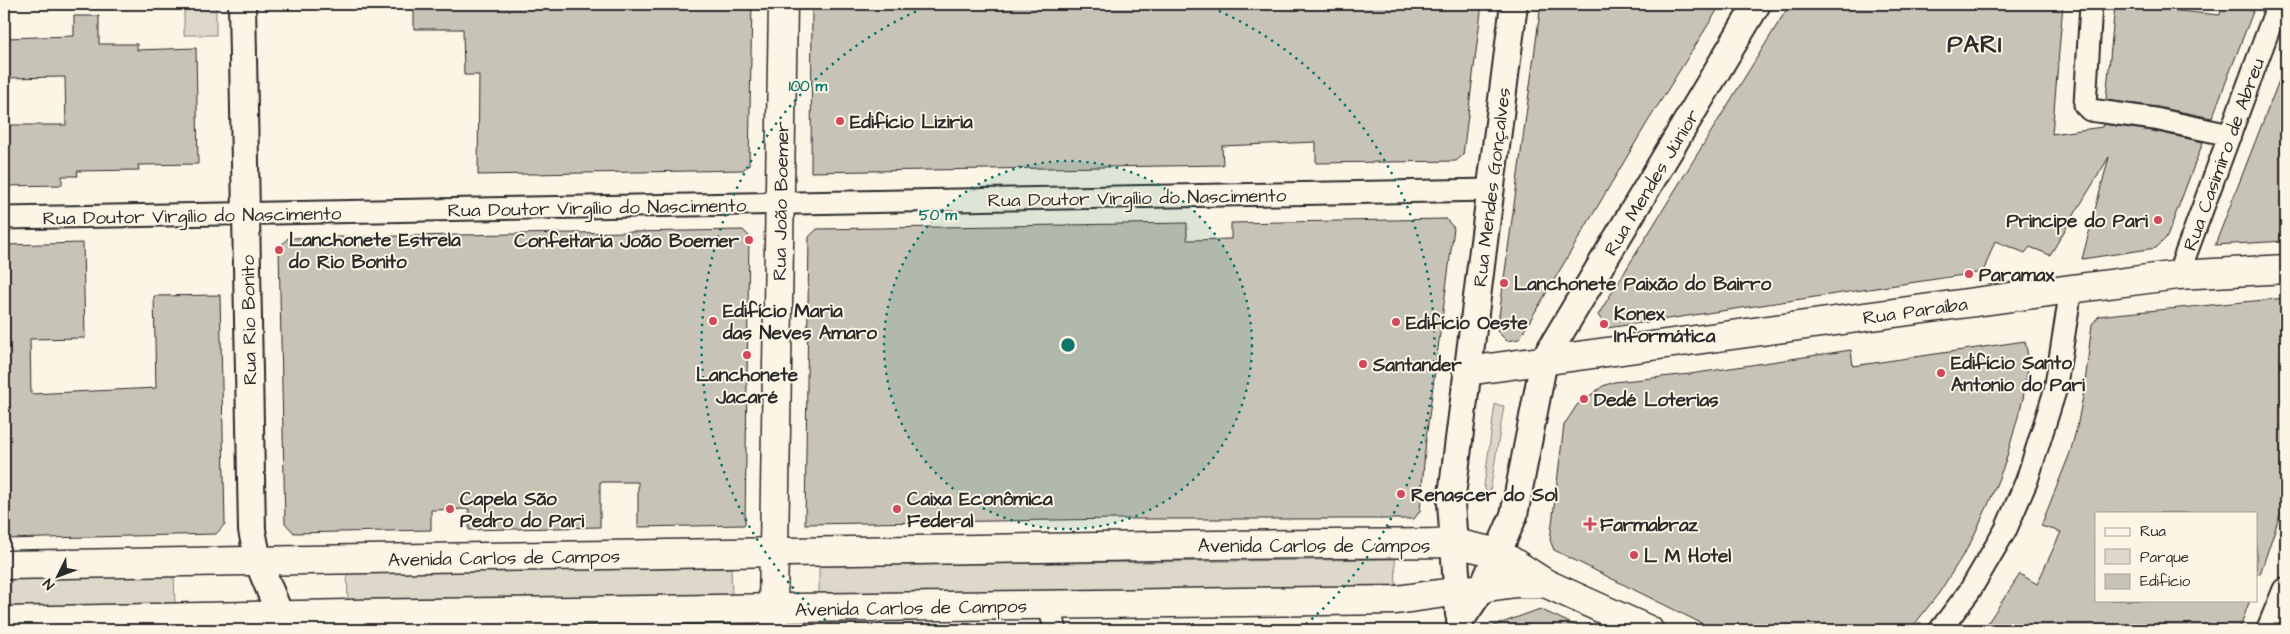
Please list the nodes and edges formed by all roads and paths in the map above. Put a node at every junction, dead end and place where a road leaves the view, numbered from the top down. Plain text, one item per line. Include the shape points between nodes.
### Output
1 (242, 4) edge
2 (783, 4) edge
3 (1514, 4) edge
4 (1757, 4) edge
5 (2091, 4) edge
6 (2278, 4) edge
7 (2230, 134) junction
8 (1491, 190) junction
9 (780, 204) junction
10 (245, 214) junction
11 (4, 218) edge
12 (2286, 269) edge
13 (2178, 275) junction
14 (2072, 288) junction
15 (1544, 360) junction
16 (1467, 371) junction
17 (1454, 543) junction
18 (775, 553) junction
19 (1499, 553) junction
20 (258, 560) junction
21 (4, 565) edge
22 (1545, 583) junction
23 (1471, 590) junction
24 (2286, 591) edge
25 (1048, 605) junction
26 (774, 619) edge
27 (4, 621) edge
28 (283, 623) edge
29 (1459, 625) edge
30 (1056, 630) edge
31 (1649, 630) edge
32 (1940, 630) edge
33 (2270, 630) edge

1 - 10 street, Rua Rio Bonito
2 - 9 main road, Rua João Boemer
3 - 8 street, Rua Mendes Gonçalves
4 - 15 street, Rua Mendes Júnior
5 - 7 street via 2087,108
6 - 7 street, Rua Casimiro de Abreu
7 - 13 street, Rua Casimiro de Abreu
8 - 9 street, Rua Doutor Virgílio do Nascimento
8 - 16 street, Rua Mendes Gonçalves
9 - 10 street, Rua Doutor Virgílio do Nascimento
9 - 18 main road, Rua João Boemer
10 - 11 street, Rua Doutor Virgílio do Nascimento
10 - 20 street, Rua Rio Bonito via 252,530
12 - 13 main road, Rua Paraíba
13 - 14 main road, Rua Paraíba
14 - 15 main road, Rua Paraíba
14 - 32 street via 2055,392 2027,480 2006,529 1969,592
15 - 16 main road, Rua Paraíba
15 - 19 street, Rua Mendes Júnior via 1514,515
16 - 17 street, Rua Mendes Gonçalves via 1451,503
17 - 18 main road, Avenida Carlos de Campos
17 - 19 main road, Avenida Carlos de Campos
17 - 23 street, Rua Mendes Gonçalves
18 - 20 main road, Avenida Carlos de Campos
18 - 26 main road, Rua João Boemer
19 - 22 main road
19 - 23 street, Rua Mendes Júnior
20 - 21 main road, Avenida Carlos de Campos
20 - 28 street, Rua Rio Bonito
22 - 23 main road, Avenida Carlos de Campos via 1516,583
22 - 31 main road
23 - 25 main road, Avenida Carlos de Campos via 1396,600
23 - 29 street, Rua Mendes Gonçalves
24 - 33 street
25 - 26 main road, Avenida Carlos de Campos
25 - 30 street
26 - 28 main road, Avenida Carlos de Campos
27 - 28 main road, Avenida Carlos de Campos

